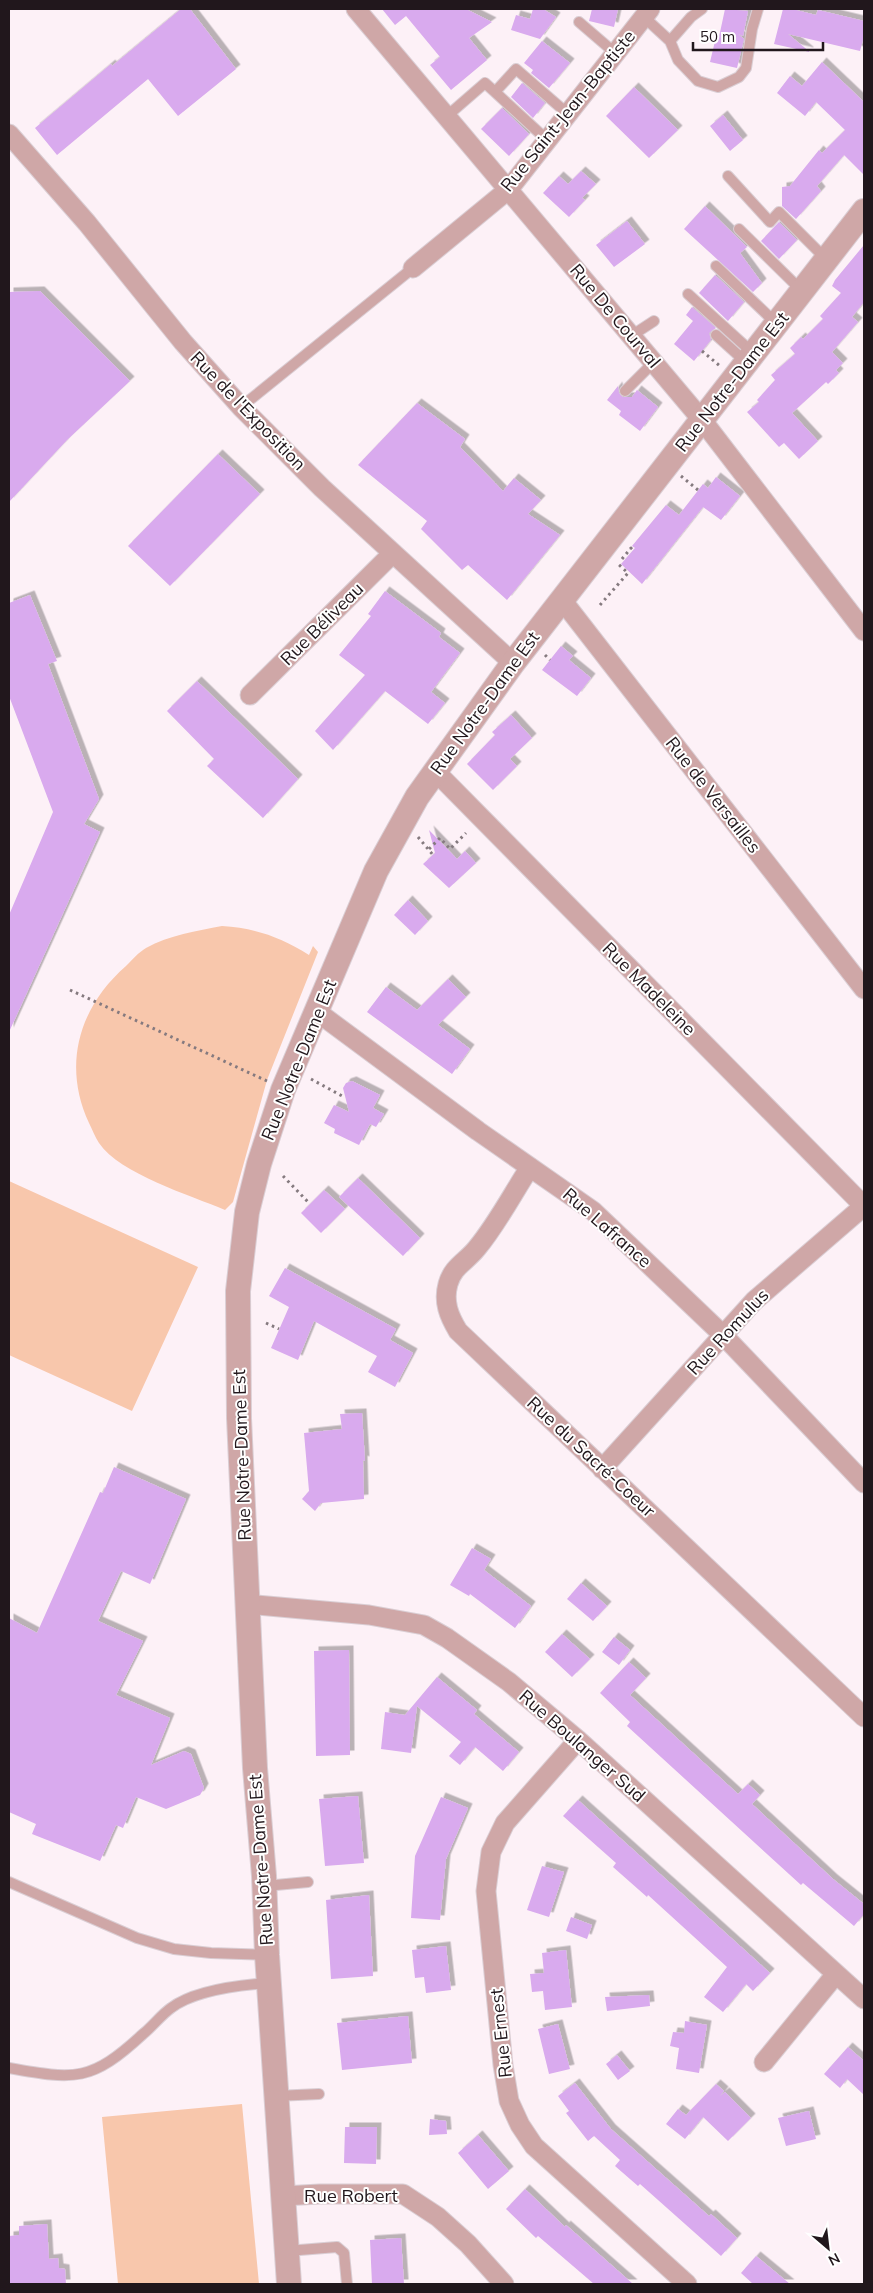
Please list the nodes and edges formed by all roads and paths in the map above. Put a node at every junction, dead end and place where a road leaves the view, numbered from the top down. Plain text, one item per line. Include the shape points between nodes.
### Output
1 (356, 9) edge
2 (702, 9) edge
3 (758, 9) edge
4 (647, 13) edge
5 (579, 22) dead end
6 (670, 41) junction
7 (615, 53) junction
8 (495, 92) junction
9 (568, 114) junction
10 (447, 116) junction
11 (9, 134) edge
12 (547, 140) junction
13 (728, 176) dead end
14 (509, 189) junction
15 (864, 211) edge
16 (739, 229) dead end
17 (826, 259) junction
18 (716, 266) dead end
19 (413, 268) joint
20 (802, 291) junction
21 (688, 294) dead end
22 (654, 320) dead end
23 (777, 324) junction
24 (716, 335) dead end
25 (631, 336) junction
26 (702, 351) dead end
27 (750, 358) junction
28 (653, 363) junction
29 (722, 368) dead end
30 (625, 391) dead end
31 (241, 406) junction
32 (702, 420) junction
33 (675, 471) dead end
34 (698, 490) dead end
35 (393, 553) junction
36 (618, 564) dead end
37 (562, 600) junction
38 (600, 605) dead end
39 (864, 631) edge
40 (513, 663) junction
41 (250, 695) dead end
42 (435, 771) junction
43 (466, 833) dead end
44 (416, 835) dead end
45 (428, 850) junction
46 (433, 855) dead end
47 (864, 989) edge
48 (70, 990) dead end
49 (316, 1010) junction
50 (311, 1079) dead end
51 (283, 1090) junction
52 (344, 1097) dead end
53 (530, 1167) junction
54 (283, 1176) dead end
55 (310, 1204) dead end
56 (864, 1206) edge
57 (266, 1323) dead end
58 (279, 1329) dead end
59 (724, 1335) junction
60 (602, 1468) junction
61 (864, 1483) edge
62 (246, 1604) junction
63 (864, 1717) edge
64 (578, 1740) junction
65 (9, 1882) edge
66 (308, 1882) dead end
67 (264, 1886) junction
68 (266, 1954) junction
69 (836, 1974) junction
70 (270, 1983) junction
71 (864, 1999) edge
72 (764, 2062) dead end
73 (9, 2068) edge
74 (319, 2094) dead end
75 (276, 2096) junction
76 (283, 2196) junction
77 (287, 2251) junction
78 (289, 2284) edge
79 (347, 2284) edge
80 (504, 2284) edge
81 (686, 2284) edge

1 - 10 street, Rue De Courval
2 - 6 lane
3 - 6 lane via 746,68 739,77 718,86 698,81 678,60
4 - 6 lane
4 - 7 street, Rue Saint-Jean-Baptiste
5 - 7 lane
7 - 9 street, Rue Saint-Jean-Baptiste
8 - 9 lane via 516,69
8 - 10 lane via 485,82
8 - 12 lane
9 - 12 street, Rue Saint-Jean-Baptiste
10 - 14 street, Rue De Courval
11 - 31 street, Rue de l'Exposition via 87,223 183,342
12 - 14 street, Rue Saint-Jean-Baptiste
13 - 17 lane via 770,222 779,212
14 - 19 street, Rue Saint-Jean-Baptiste
14 - 25 street, Rue De Courval
15 - 17 street, Rue Notre-Dame Est
16 - 20 lane
17 - 20 street, Rue Notre-Dame Est
18 - 23 lane
19 - 31 lane
20 - 23 street, Rue Notre-Dame Est
21 - 27 lane
22 - 25 lane
23 - 27 street, Rue Notre-Dame Est
24 - 27 lane
25 - 28 street, Rue De Courval
26 - 29 path
27 - 32 street, Rue Notre-Dame Est
28 - 30 lane
28 - 32 street, Rue De Courval
31 - 35 street, Rue de l'Exposition via 322,488
32 - 37 street, Rue Notre-Dame Est
32 - 39 street, Rue De Courval
33 - 34 path
35 - 40 street, Rue de l'Exposition
35 - 41 street, Rue Béliveau
36 - 38 path via 628,573
37 - 40 street, Rue Notre-Dame Est
37 - 47 street, Rue de Versailles
40 - 42 street, Rue Notre-Dame Est
42 - 49 street, Rue Notre-Dame Est via 402,822 376,871
42 - 56 street, Rue Madeleine
43 - 45 path via 450,849 440,838
44 - 45 path
45 - 46 path
48 - 51 path
49 - 51 street, Rue Notre-Dame Est
49 - 53 street, Rue Lafrance
50 - 52 path
51 - 62 street, Rue Notre-Dame Est via 247,1212 238,1291
53 - 59 street, Rue Lafrance via 593,1211
53 - 60 street, Rue du Sacré-Coeur via 477,1248 457,1266 448,1283 449,1315 465,1339
54 - 55 path
56 - 59 street, Rue Romulus via 754,1301
57 - 58 path
59 - 60 street, Rue Romulus
59 - 61 street, Rue Lafrance
60 - 63 street, Rue du Sacré-Coeur
62 - 64 street, Rue Boulanger Sud via 352,1612 424,1625 509,1682
62 - 67 street, Rue Notre-Dame Est
64 - 69 street, Rue Boulanger Sud
64 - 81 street, Rue Ernest via 505,1823 491,1852 486,1891 509,2101 534,2146
65 - 68 lane via 137,1938 174,1949 211,1954
66 - 67 lane
67 - 68 street, Rue Notre-Dame Est
68 - 70 street, Rue Notre-Dame Est
69 - 71 street, Rue Boulanger Sud
69 - 72 street
70 - 73 lane via 205,1992 171,2007 98,2070 74,2076
70 - 75 street, Rue Notre-Dame Est
74 - 75 lane
75 - 76 street, Rue Notre-Dame Est
76 - 77 street, Rue Notre-Dame Est
76 - 80 street, Rue Robert via 403,2194 438,2217
77 - 78 street, Rue Notre-Dame Est
77 - 79 lane via 337,2247 344,2253

